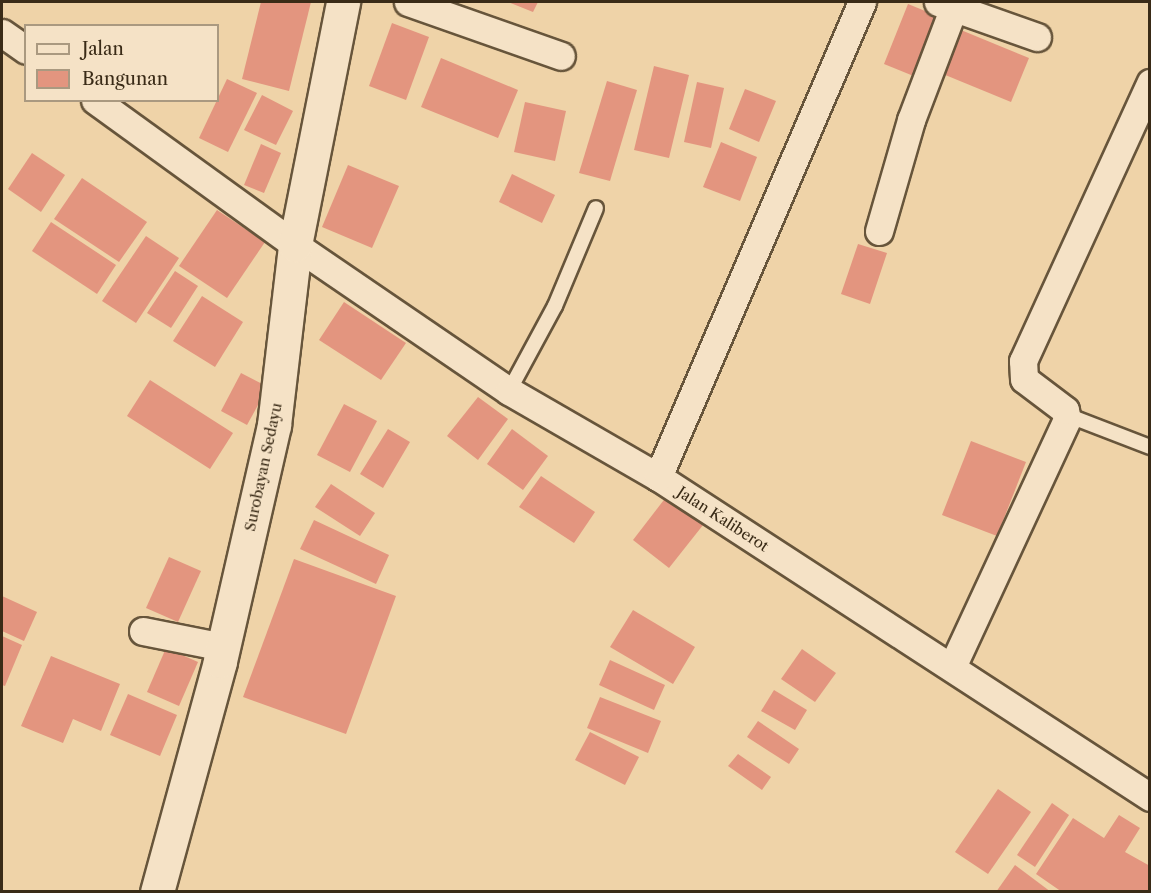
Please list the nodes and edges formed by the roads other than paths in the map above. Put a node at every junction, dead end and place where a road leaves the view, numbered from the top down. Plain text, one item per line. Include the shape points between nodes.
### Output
1 (343, 2) edge
2 (408, 2) edge
3 (862, 2) edge
4 (946, 4) edge
5 (2, 33) edge
6 (1037, 37) dead end
7 (24, 49) edge
8 (561, 56) dead end
9 (1149, 83) edge
10 (98, 102) edge
11 (596, 208) dead end
12 (879, 231) dead end
13 (295, 245) junction
14 (509, 391) junction
15 (1067, 415) junction
16 (1149, 447) edge
17 (658, 477) junction
18 (143, 631) dead end
19 (223, 647) junction
20 (952, 667) junction
21 (1149, 796) edge
22 (157, 891) edge

1 - 13 main road, Surobayan Sedayu
2 - 8 street
3 - 17 street
4 - 6 street
4 - 12 street
5 - 7 street
9 - 15 street via 1023,361 1024,379
10 - 13 street, Jalan Kaliberot
11 - 14 lane via 555,306
13 - 14 street, Jalan Kaliberot
13 - 19 main road, Surobayan Sedayu via 274,424
14 - 17 street, Jalan Kaliberot
15 - 16 lane
15 - 20 street via 1066,425
17 - 20 street, Jalan Kaliberot
18 - 19 street
19 - 22 main road, Surobayan Sedayu
20 - 21 street, Jalan Kaliberot

